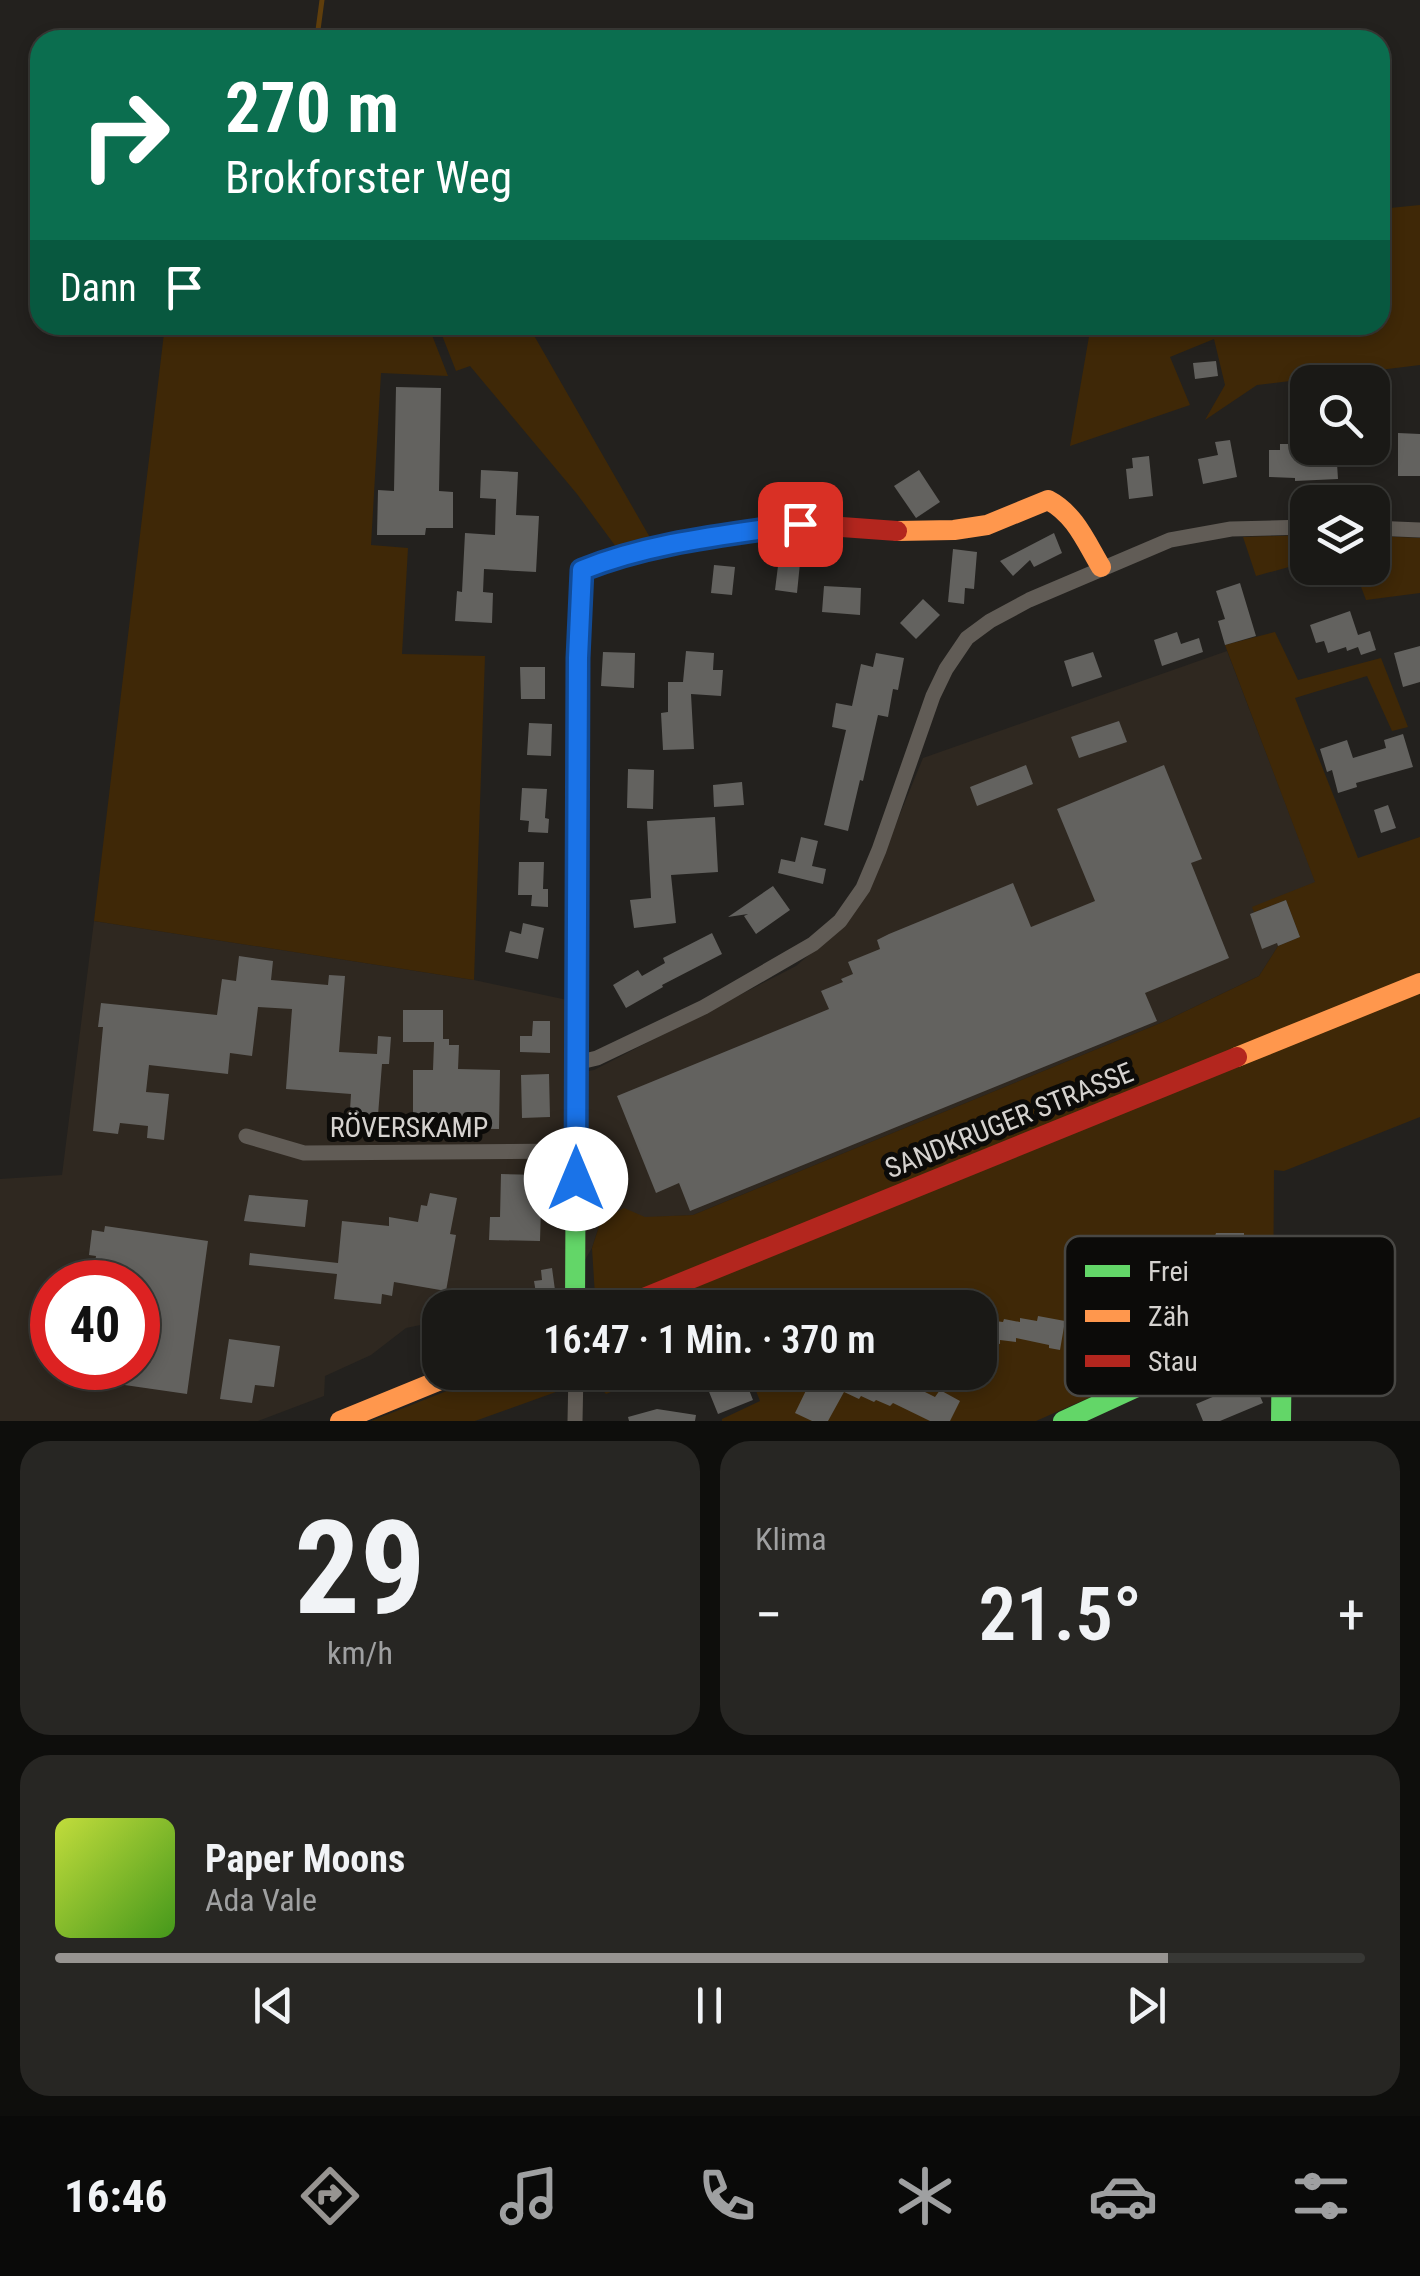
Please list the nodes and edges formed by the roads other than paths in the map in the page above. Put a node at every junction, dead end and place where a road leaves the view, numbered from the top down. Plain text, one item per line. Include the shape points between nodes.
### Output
1 (1290, 527) edge
2 (1390, 529) edge
3 (1420, 530) edge
4 (1101, 567) junction
5 (1420, 983) edge
6 (576, 1064) junction
7 (246, 1136) dead end
8 (575, 1151) junction
9 (575, 1290) edge
10 (663, 1290) edge
11 (422, 1388) edge
12 (576, 1390) edge
13 (1118, 1396) edge
14 (1281, 1396) edge
15 (340, 1421) edge
16 (575, 1421) edge
17 (1064, 1421) edge
18 (1281, 1421) edge

1 - 4 street via 1170,540
2 - 3 street
4 - 6 street via 967,638 933,696 863,888 840,921 813,944 704,1007
4 - 6 street via 1071,518 1048,500 986,526 883,530 800,524 670,544 582,570
5 - 10 street, SANDKRUGER STRASSE
6 - 8 street
7 - 8 street, RÖVERSKAMP via 304,1153
8 - 9 street
11 - 15 street
12 - 16 street
13 - 17 street
14 - 18 street

